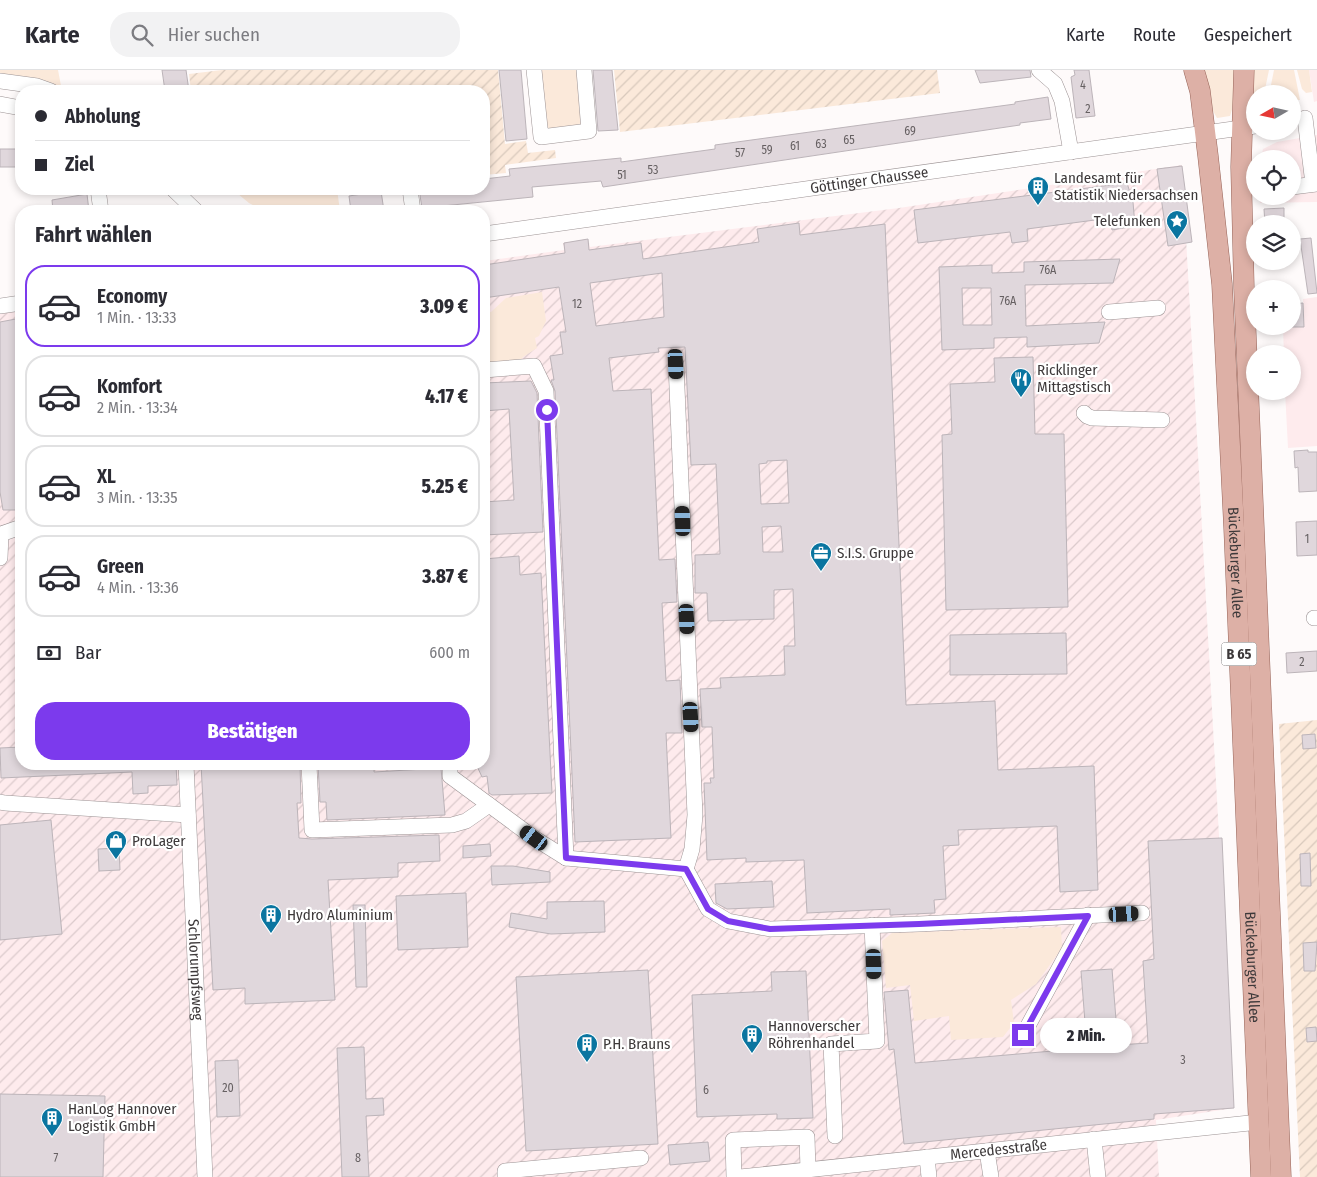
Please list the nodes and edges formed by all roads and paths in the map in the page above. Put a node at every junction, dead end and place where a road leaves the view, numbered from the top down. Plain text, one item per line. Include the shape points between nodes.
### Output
1 (534, 70) edge
2 (584, 70) edge
3 (1039, 70) edge
4 (1194, 70) edge
5 (1244, 70) edge
6 (0, 81) edge
7 (30, 85) edge
8 (1246, 98) edge
9 (0, 104) edge
10 (15, 107) edge
11 (1305, 118) edge
12 (1246, 126) edge
13 (1205, 132) junction
14 (1071, 152) junction
15 (1315, 184) edge
16 (1301, 186) edge
17 (1248, 205) edge
18 (490, 233) edge
19 (15, 304) edge
20 (0, 306) edge
21 (1158, 308) dead end
22 (1110, 312) dead end
23 (676, 364) dead end
24 (490, 370) edge
25 (1084, 413) dead end
26 (1162, 420) dead end
27 (15, 528) edge
28 (0, 532) edge
29 (0, 558) edge
30 (186, 770) edge
31 (309, 770) edge
32 (450, 770) edge
33 (0, 802) edge
34 (489, 805) junction
35 (188, 815) junction
36 (566, 858) junction
37 (686, 869) junction
38 (1142, 913) dead end
39 (1088, 916) junction
40 (872, 925) junction
41 (1023, 1035) dead end
42 (1259, 1122) junction
43 (834, 1136) dead end
44 (1094, 1139) junction
45 (987, 1151) junction
46 (927, 1157) junction
47 (641, 1158) dead end
48 (808, 1170) junction
49 (204, 1177) edge
50 (505, 1177) edge
51 (734, 1177) edge
52 (740, 1177) edge
53 (745, 1177) edge
54 (929, 1177) edge
55 (991, 1177) edge
56 (1098, 1177) edge
57 (1261, 1177) edge
58 (1281, 1177) edge

1 - 2 street via 541,137 590,131
3 - 14 street via 1055,84 1062,100
4 - 13 main road, Bückeburger Allee / B 65
5 - 8 main road, Bückeburger Allee / B 65
6 - 7 street
9 - 10 street
11 - 15 street
12 - 13 street, Göttinger Chaussee
13 - 14 street, Göttinger Chaussee
13 - 42 main road, Bückeburger Allee / B 65 via 1222,284
14 - 18 street, Göttinger Chaussee
15 - 16 street
17 - 58 main road, Bückeburger Allee / B 65 via 1250,454
19 - 20 street
21 - 22 street
23 - 37 street via 695,815 692,849
24 - 36 street via 534,366 546,390
25 - 26 street via 1092,418
27 - 28 street
28 - 29 street
30 - 35 street, Schlorumpfsweg
31 - 34 street via 312,830 452,825 466,821
32 - 34 street via 450,776
33 - 35 street
34 - 36 street
35 - 49 street, Schlorumpfsweg
36 - 37 street
37 - 40 street via 708,909 728,921 770,929
38 - 39 street
39 - 40 street
39 - 41 street
40 - 43 street via 877,1041 832,1044
42 - 44 street, Mercedesstraße
42 - 57 main road, Bückeburger Allee / B 65
44 - 45 street, Mercedesstraße
44 - 56 street
45 - 46 street, Mercedesstraße
45 - 55 street
46 - 48 street, Mercedesstraße
46 - 54 street
47 - 50 street via 505,1171
48 - 51 street via 807,1137 732,1140
48 - 53 street, Mercedesstraße
52 - 53 street, Mercedesstraße

